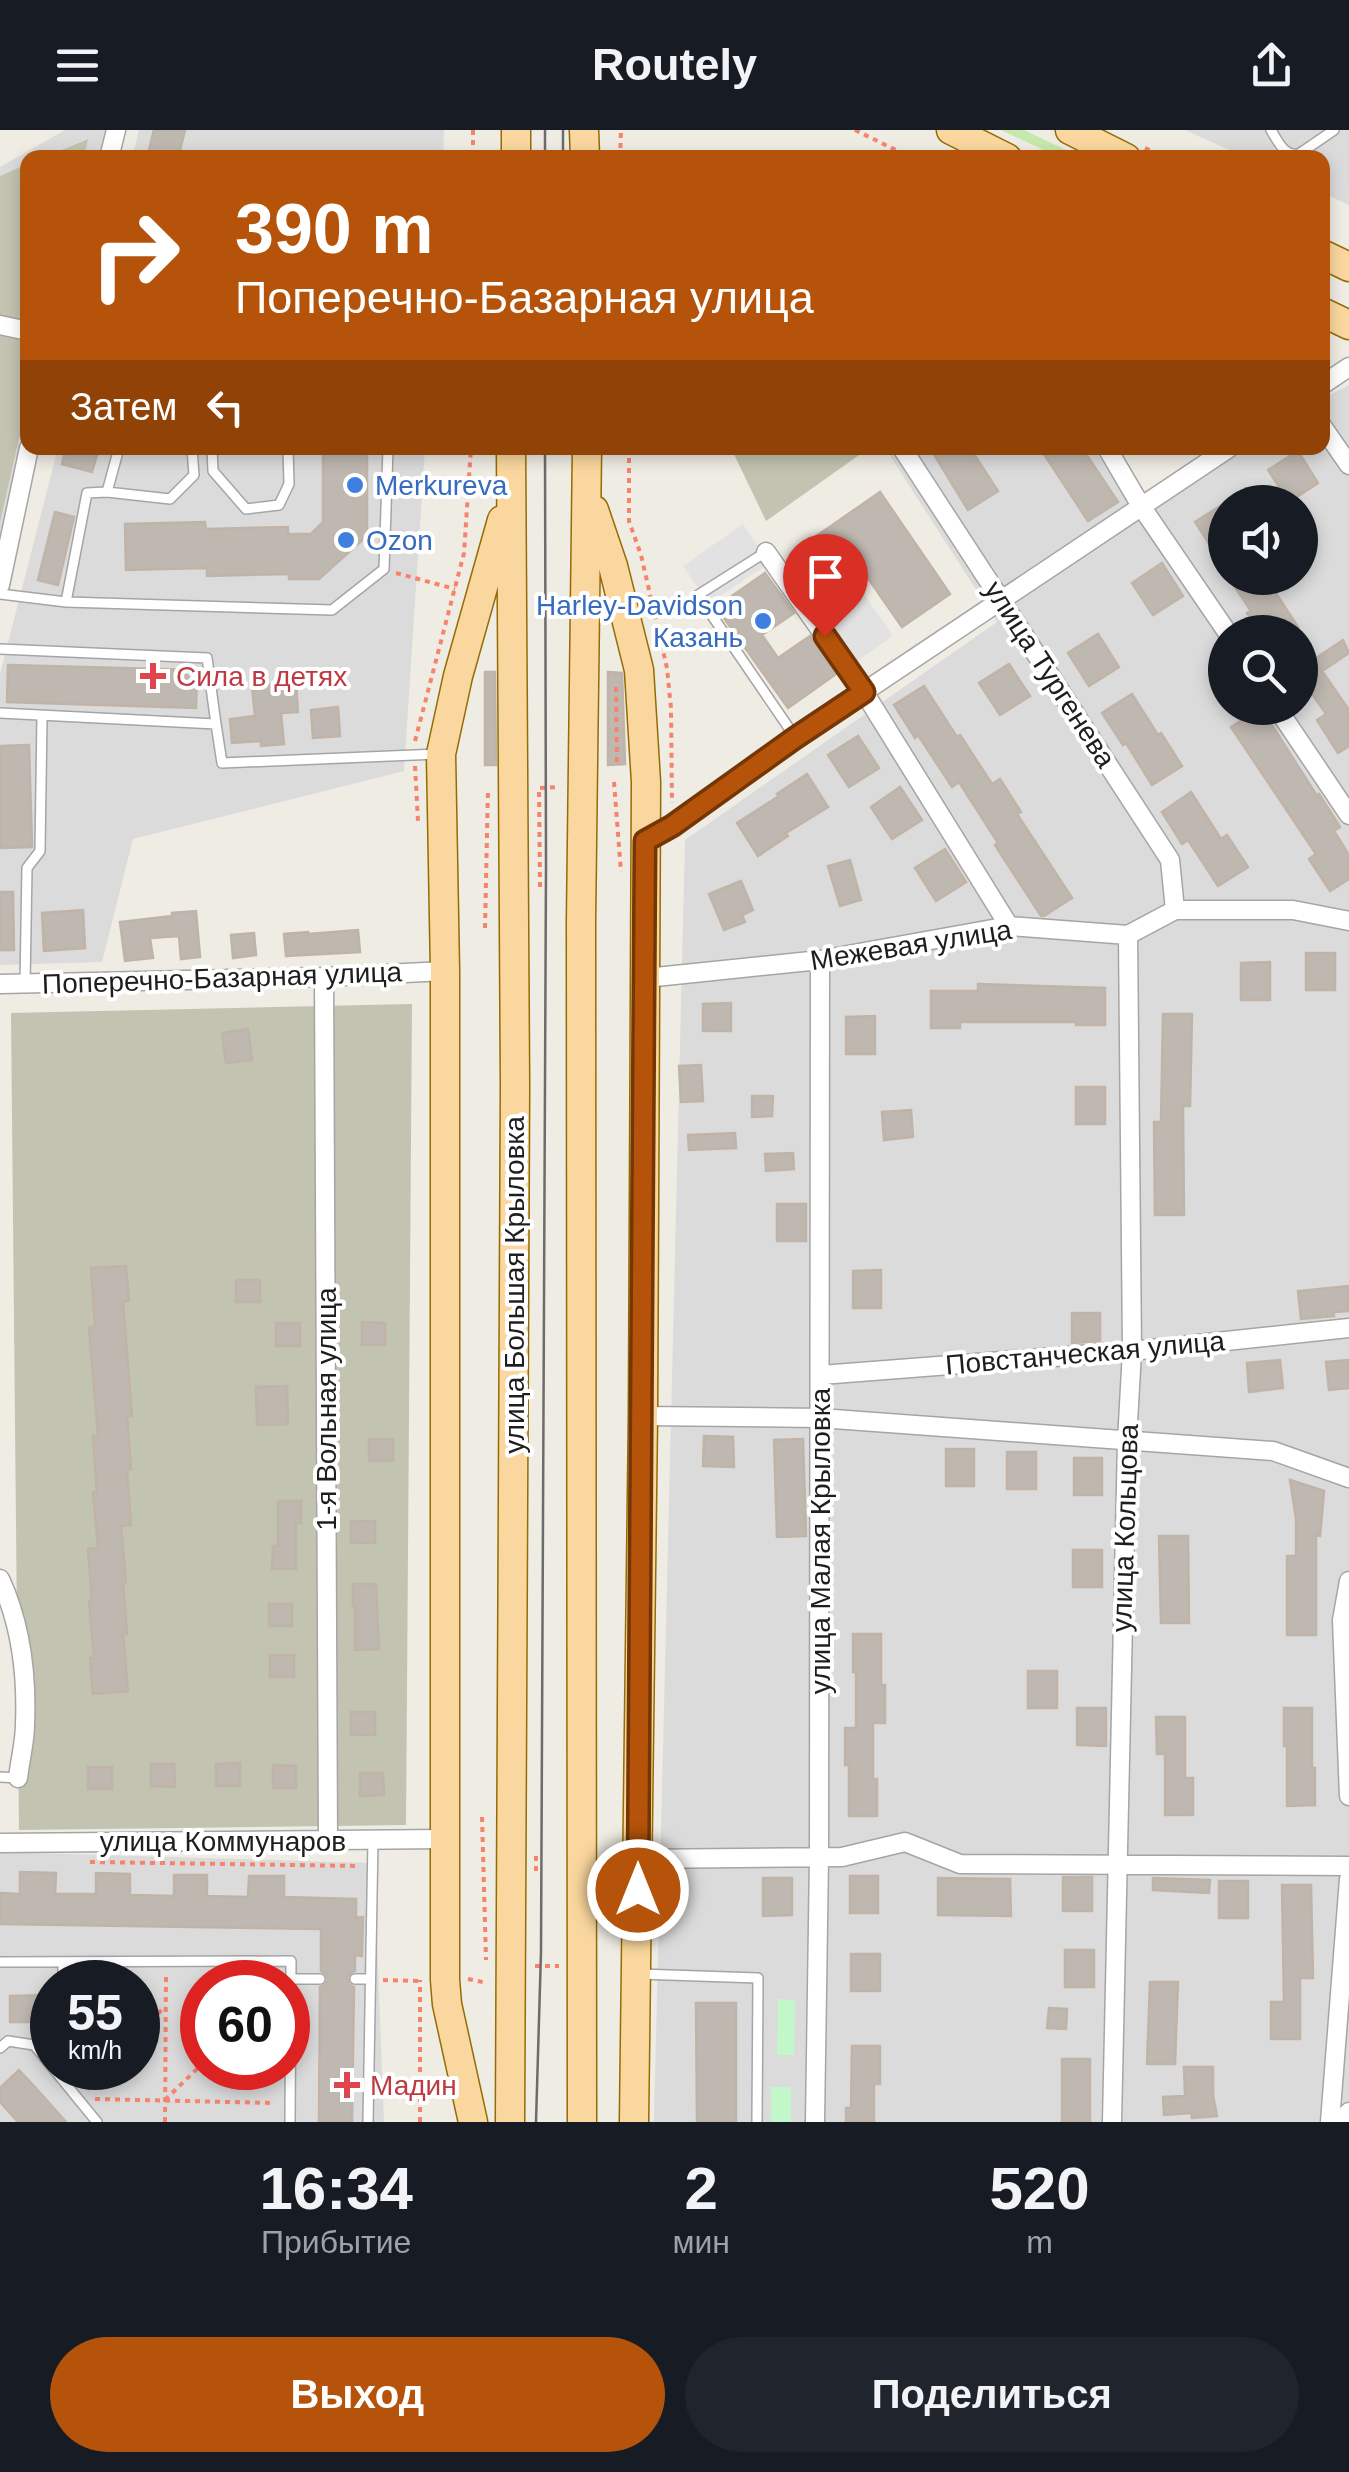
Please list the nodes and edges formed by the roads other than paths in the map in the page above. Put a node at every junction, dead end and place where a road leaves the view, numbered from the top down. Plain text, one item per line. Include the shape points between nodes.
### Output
1 (951, 130) edge
2 (1070, 130) edge
3 (1334, 130) edge
4 (991, 150) edge
5 (1110, 150) edge
6 (1304, 150) edge
7 (1330, 438) edge
8 (28, 455) edge
9 (116, 455) edge
10 (193, 455) edge
11 (212, 455) edge
12 (288, 455) edge
13 (388, 455) edge
14 (511, 455) edge
15 (587, 455) edge
16 (907, 455) edge
17 (1111, 455) edge
18 (1218, 455) edge
19 (1349, 465) edge
20 (511, 490) junction
21 (587, 490) junction
22 (107, 492) junction
23 (1142, 506) junction
24 (766, 552) joint
25 (0, 586) edge
26 (0, 594) edge
27 (1002, 600) junction
28 (66, 602) junction
29 (1216, 615) edge
30 (0, 649) edge
31 (864, 692) junction
32 (0, 712) edge
33 (42, 716) junction
34 (216, 724) junction
35 (1289, 725) edge
36 (795, 738) junction
37 (441, 754) junction
38 (1349, 814) edge
39 (645, 841) junction
40 (1175, 910) junction
41 (1349, 921) edge
42 (1009, 926) junction
43 (1128, 935) junction
44 (820, 960) junction
45 (445, 971) junction
46 (324, 977) junction
47 (646, 978) junction
48 (25, 983) junction
49 (0, 984) edge
50 (1349, 1328) edge
51 (1132, 1351) junction
52 (821, 1374) junction
53 (643, 1416) junction
54 (820, 1418) junction
55 (1127, 1440) junction
56 (1349, 1478) edge
57 (0, 1579) edge
58 (1349, 1581) edge
59 (9, 1778) edge
60 (1349, 1796) edge
61 (445, 1839) junction
62 (328, 1840) junction
63 (373, 1840) junction
64 (0, 1842) edge
65 (819, 1857) junction
66 (638, 1859) junction
67 (1117, 1866) junction
68 (1349, 1866) edge
69 (1349, 1879) edge
70 (0, 1962) edge
71 (30, 1962) edge
72 (637, 1974) junction
73 (310, 1979) edge
74 (320, 1979) dead end
75 (354, 1979) dead end
76 (370, 1979) junction
77 (30, 2044) edge
78 (0, 2048) edge
79 (71, 2090) edge
80 (290, 2090) edge
81 (1349, 2112) edge
82 (97, 2122) edge
83 (290, 2122) edge
84 (368, 2122) edge
85 (473, 2122) edge
86 (510, 2122) edge
87 (582, 2122) edge
88 (634, 2122) edge
89 (757, 2122) edge
90 (815, 2122) edge
91 (1112, 2122) edge
92 (1330, 2122) edge
93 (1340, 2122) edge

1 - 4 main road
2 - 5 main road
3 - 6 lane
7 - 19 street
8 - 25 street
9 - 22 lane
10 - 22 lane via 194,475 170,499
11 - 12 lane via 213,471 246,509 280,505 289,484
13 - 28 lane via 384,569 332,610
14 - 20 main road, улица Большая Крыловка
15 - 21 main road
16 - 27 street, улица Тургенева
17 - 23 street
18 - 23 street
20 - 37 main road
20 - 86 main road, улица Большая Крыловка
21 - 39 main road via 639,670
21 - 87 main road
22 - 28 lane via 88,493
23 - 27 street
23 - 29 street
24 - 31 street
24 - 36 lane via 698,595
26 - 28 lane
27 - 31 street
27 - 40 street, улица Тургенева via 1170,860
30 - 34 lane via 208,658
31 - 36 street
31 - 42 street
32 - 33 lane
33 - 34 lane
33 - 48 lane via 40,850 27,868
34 - 37 lane via 222,762
35 - 38 street
36 - 39 street
37 - 45 main road
39 - 47 main road
40 - 41 street via 1294,910
40 - 43 street
42 - 43 street, Межевая улица
42 - 44 street, Межевая улица
43 - 51 street, улица Кольцова
44 - 47 street, Межевая улица
44 - 52 street, улица Малая Крыловка
45 - 46 street, Поперечно-Базарная улица
45 - 61 main road
46 - 48 street, Поперечно-Базарная улица
46 - 62 street, 1-я Вольная улица
47 - 53 main road
48 - 49 street, Поперечно-Базарная улица
50 - 51 street, Повстанческая улица
51 - 52 street, Повстанческая улица
51 - 55 street, улица Кольцова
52 - 54 street, улица Малая Крыловка
53 - 54 street
53 - 66 main road
54 - 55 street
54 - 65 street, улица Малая Крыловка
55 - 56 street via 1273,1451
55 - 67 street, улица Кольцова
57 - 59 street via 23,1660 26,1726
58 - 60 street via 1342,1620
61 - 63 street, улица Коммунаров
61 - 85 main road via 444,1980
62 - 63 street, улица Коммунаров
62 - 64 street, улица Коммунаров
63 - 76 lane
65 - 66 street
65 - 67 street via 905,1842 960,1864
65 - 90 street, улица Малая Крыловка
66 - 72 main road
67 - 68 street
67 - 91 street, улица Кольцова
69 - 92 street
70 - 71 lane
72 - 88 main road
72 - 89 lane via 758,1978
73 - 74 lane
75 - 76 lane
76 - 84 lane
77 - 78 lane via 8,2041
79 - 82 lane
80 - 83 lane
81 - 93 street

